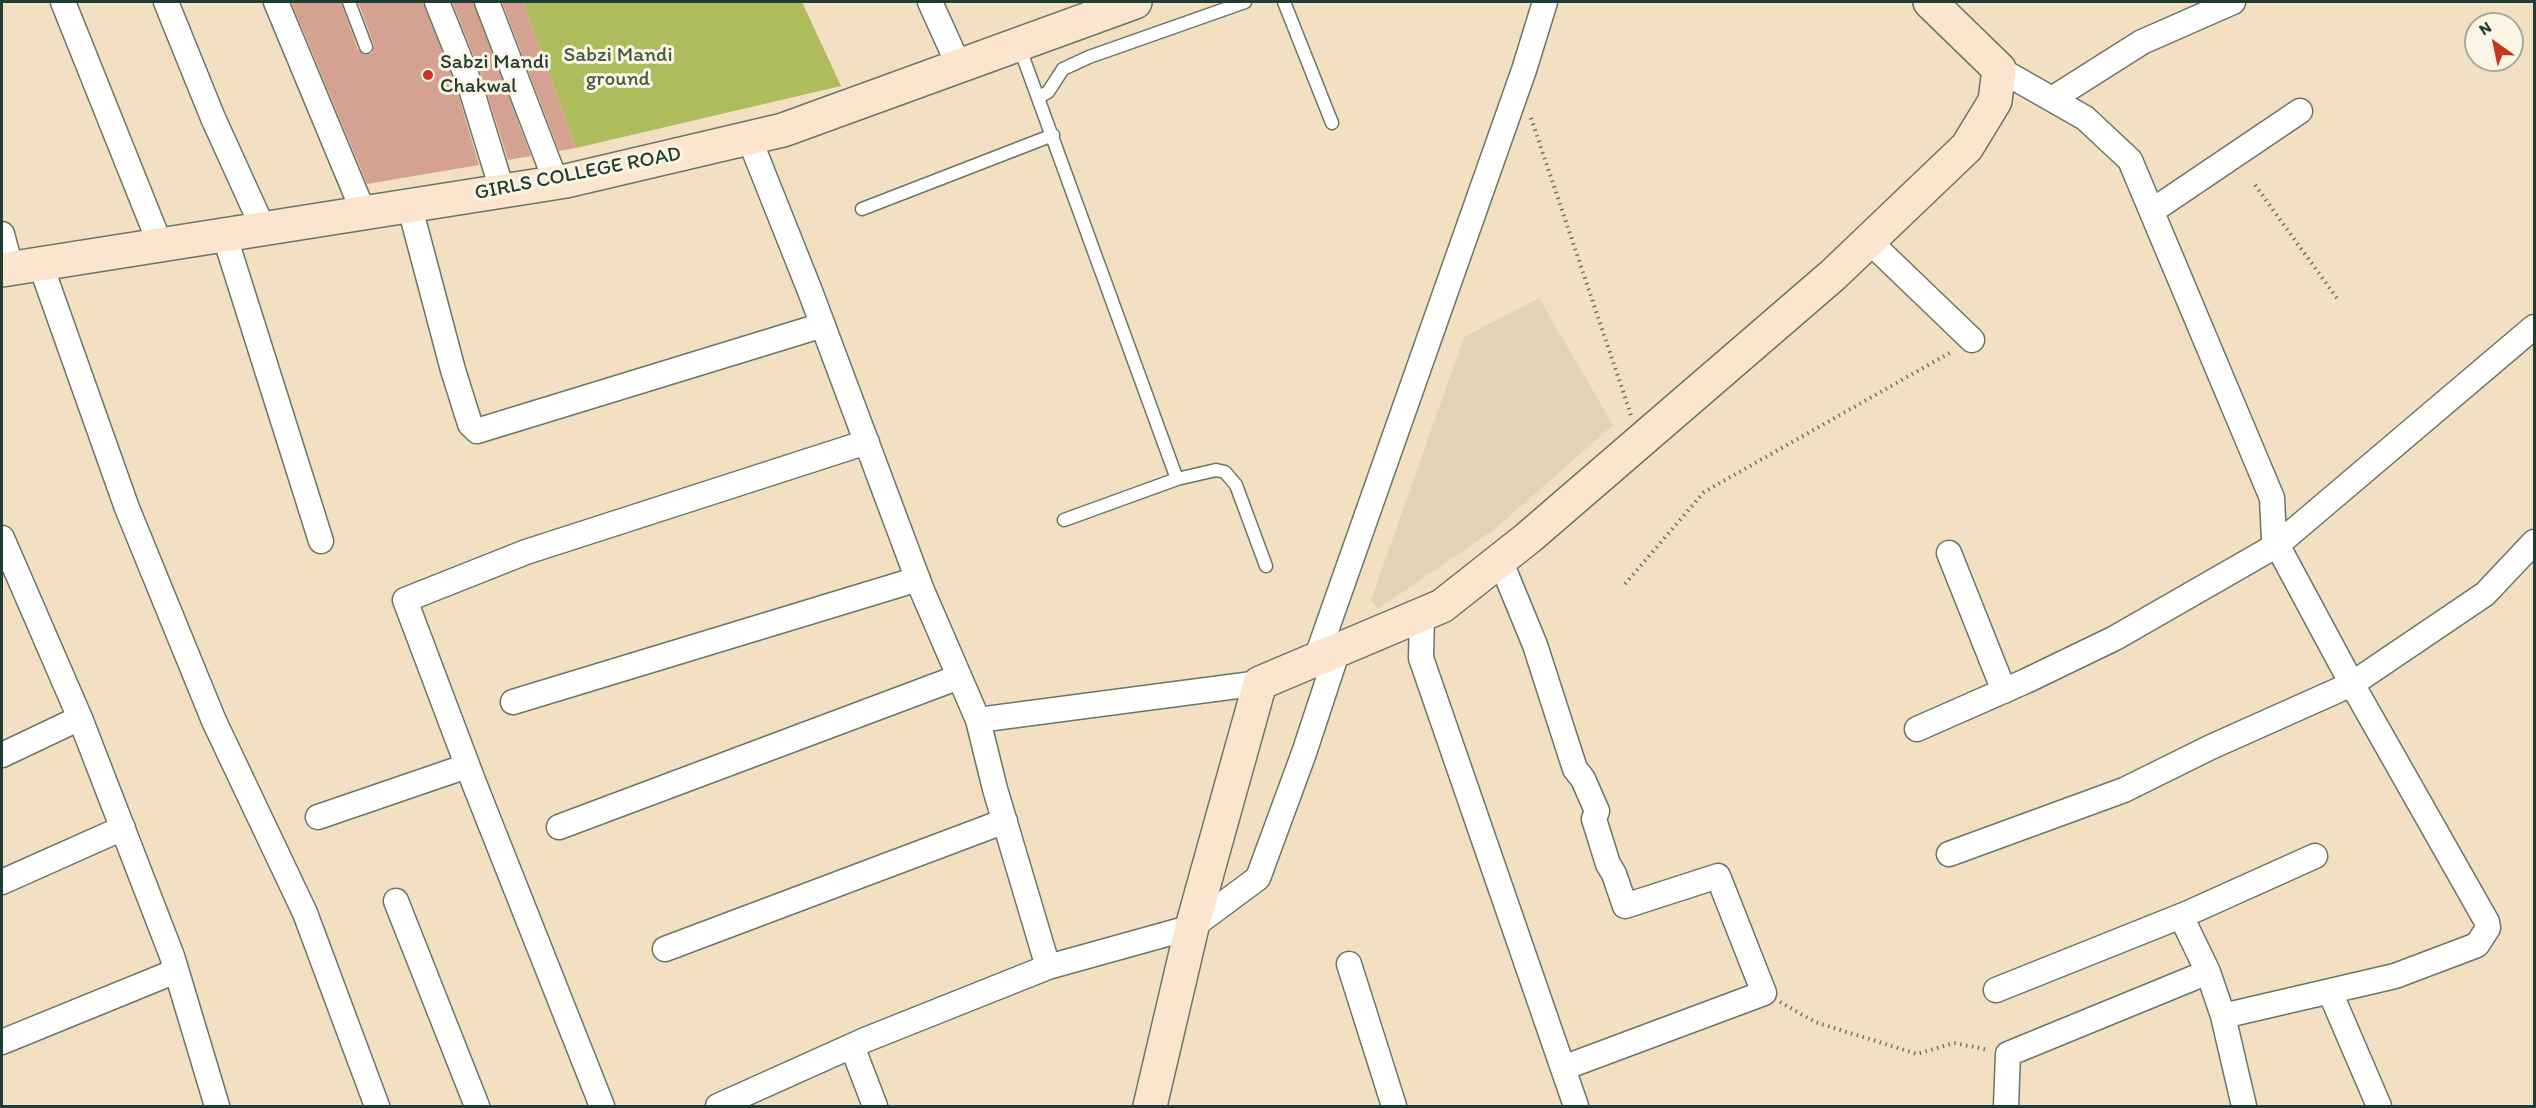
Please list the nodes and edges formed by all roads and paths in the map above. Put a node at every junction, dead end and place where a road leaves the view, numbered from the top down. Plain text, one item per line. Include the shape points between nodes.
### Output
1 (63, 2) edge
2 (166, 2) edge
3 (276, 2) edge
4 (349, 2) edge
5 (437, 2) edge
6 (487, 2) edge
7 (930, 2) edge
8 (1135, 2) edge
9 (1245, 2) edge
10 (1284, 2) edge
11 (1545, 2) edge
12 (1930, 2) edge
13 (2233, 2) edge
14 (1101, 7) edge
15 (1018, 45) junction
16 (366, 47) dead end
17 (959, 66) junction
18 (1999, 69) junction
19 (1520, 83) junction
20 (1039, 97) junction
21 (2052, 99) junction
22 (2300, 111) dead end
23 (1332, 123) dead end
24 (1053, 135) junction
25 (749, 138) junction
26 (556, 182) junction
27 (2254, 185) dead end
28 (502, 190) junction
29 (409, 204) junction
30 (862, 209) dead end
31 (363, 211) junction
32 (2152, 211) junction
33 (263, 228) junction
34 (2, 234) edge
35 (224, 234) junction
36 (1869, 241) junction
37 (160, 244) junction
38 (18, 267) edge
39 (2339, 301) dead end
40 (823, 325) junction
41 (2535, 327) edge
42 (1972, 340) joint
43 (867, 442) junction
44 (1639, 442) junction
45 (1177, 479) junction
46 (1064, 520) dead end
47 (2, 538) edge
48 (321, 542) dead end
49 (2535, 542) edge
50 (2277, 545) junction
51 (1949, 554) dead end
52 (1500, 560) junction
53 (1266, 566) dead end
54 (918, 579) junction
55 (1625, 584) dead end
56 (1422, 614) junction
57 (1327, 654) junction
58 (959, 677) junction
59 (1260, 683) junction
60 (2352, 684) junction
61 (2004, 691) junction
62 (513, 702) dead end
63 (80, 718) junction
64 (978, 720) junction
65 (1917, 729) dead end
66 (2, 755) edge
67 (467, 766) junction
68 (318, 817) dead end
69 (1005, 821) junction
70 (559, 827) dead end
71 (123, 828) junction
72 (1949, 854) dead end
73 (2314, 856) dead end
74 (2, 882) edge
75 (396, 901) dead end
76 (2181, 916) junction
77 (1192, 927) junction
78 (665, 949) dead end
79 (1349, 964) dead end
80 (1048, 967) junction
81 (176, 971) junction
82 (2208, 972) junction
83 (1996, 990) dead end
84 (2330, 992) junction
85 (1764, 993) junction
86 (2223, 1016) junction
87 (2, 1042) edge
88 (852, 1046) junction
89 (2008, 1054) junction
90 (1563, 1068) junction
91 (217, 1107) edge
92 (377, 1107) edge
93 (477, 1107) edge
94 (602, 1107) edge
95 (718, 1107) edge
96 (875, 1107) edge
97 (1150, 1107) edge
98 (1394, 1107) edge
99 (1576, 1107) edge
100 (2006, 1107) edge
101 (2244, 1107) edge
102 (2379, 1107) edge

1 - 37 street
2 - 33 street
3 - 31 street
4 - 16 lane
5 - 28 street via 470,82
6 - 26 street
7 - 17 street
8 - 14 street, GIRLS COLLEGE ROAD
9 - 20 lane via 1089,57 1063,69 1048,92
10 - 23 lane
11 - 19 street
12 - 18 street
13 - 21 street via 2142,42
14 - 15 street, GIRLS COLLEGE ROAD
15 - 17 street, GIRLS COLLEGE ROAD
15 - 20 lane
17 - 25 street, GIRLS COLLEGE ROAD via 783,130
18 - 21 street
18 - 36 street via 1995,101 1967,147
19 - 44 path
19 - 57 street
20 - 24 lane
21 - 32 street via 2085,118 2130,160
22 - 32 street
24 - 30 lane
24 - 45 lane
25 - 26 street, GIRLS COLLEGE ROAD
25 - 40 street
26 - 28 street, GIRLS COLLEGE ROAD
27 - 39 path
28 - 29 street, GIRLS COLLEGE ROAD
29 - 31 street, GIRLS COLLEGE ROAD
29 - 40 street via 453,370 470,424 477,431
31 - 33 street, GIRLS COLLEGE ROAD
32 - 50 street via 2272,498
33 - 35 street, GIRLS COLLEGE ROAD
34 - 38 street
35 - 37 street, GIRLS COLLEGE ROAD
35 - 48 street
36 - 42 street
36 - 44 street
37 - 38 street, GIRLS COLLEGE ROAD
38 - 92 street via 127,508 214,721 305,913
40 - 43 street
41 - 50 street
42 - 55 path via 1704,492
43 - 54 street
43 - 67 street via 526,552 405,600
44 - 52 street
45 - 46 lane
45 - 53 lane via 1216,470 1225,472 1236,485
47 - 63 street
49 - 60 street via 2485,594
50 - 60 street
50 - 61 street via 2115,638
51 - 61 street
52 - 56 street via 1442,606
52 - 85 street via 1535,645 1575,769 1584,779 1597,811 1594,819 1625,906 1718,876
54 - 58 street
54 - 62 street
56 - 57 street
56 - 90 street via 1421,658
57 - 59 street
57 - 77 street via 1304,753 1258,878
58 - 64 street
58 - 70 street
59 - 64 street
59 - 77 street
60 - 72 street via 2124,790
60 - 84 street via 2478,903 2488,928 2477,945 2396,976
61 - 65 street
63 - 66 street
63 - 71 street
64 - 69 street
67 - 68 street
67 - 94 street
69 - 78 street
69 - 80 street
71 - 74 street
71 - 81 street
73 - 76 street
75 - 93 street
76 - 82 street
76 - 83 street
77 - 80 street
77 - 97 street
79 - 98 street
80 - 88 street
81 - 87 street
81 - 91 street
82 - 86 street
82 - 89 street
84 - 86 street
84 - 102 street
85 - 89 path via 1815,1022 1917,1054 1954,1043
85 - 90 street
86 - 101 street
88 - 95 street
88 - 96 street
89 - 100 street
90 - 99 street

